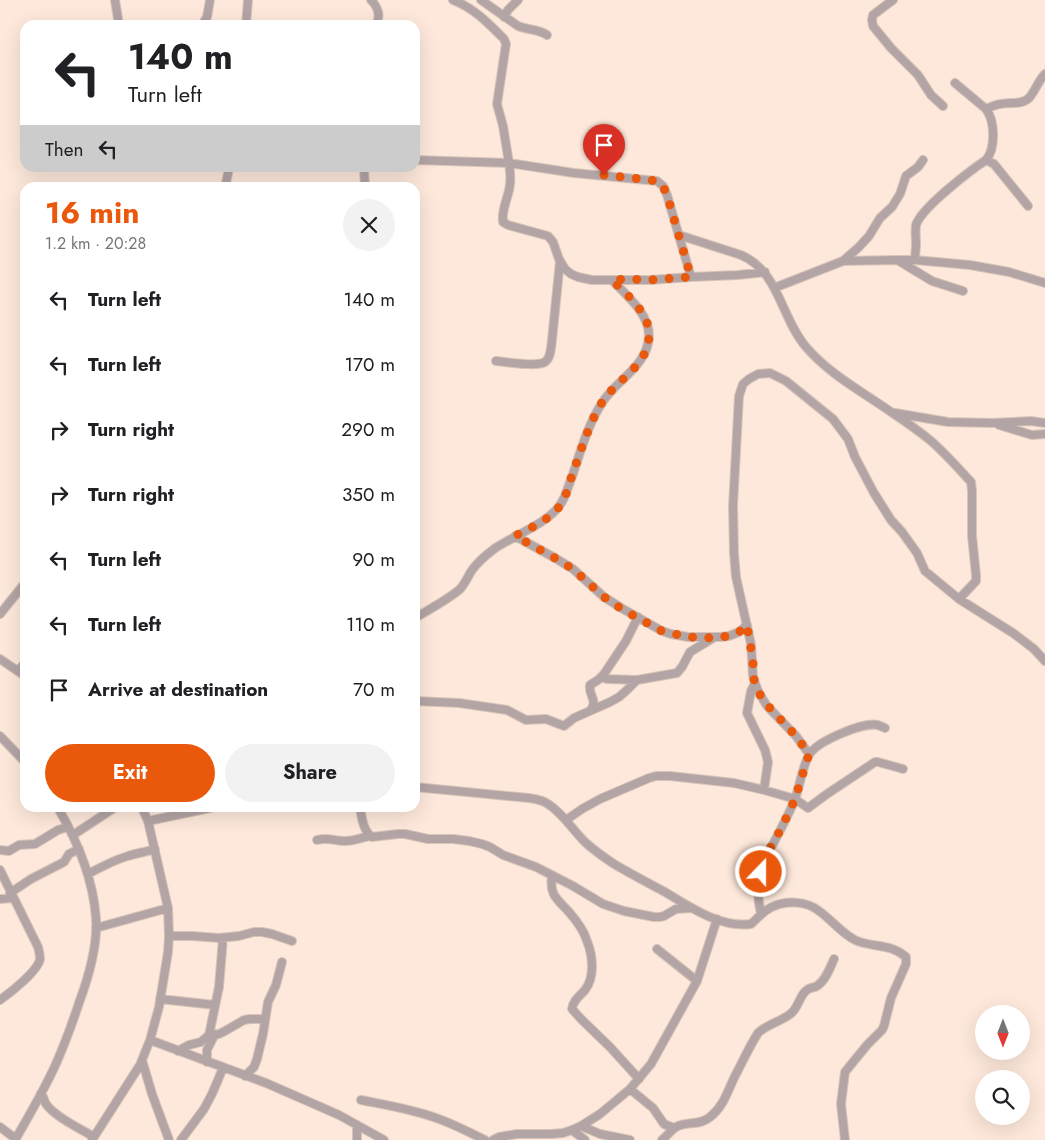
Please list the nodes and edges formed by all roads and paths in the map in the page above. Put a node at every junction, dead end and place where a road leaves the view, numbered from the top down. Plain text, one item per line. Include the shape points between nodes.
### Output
1 (115, 0) edge
2 (210, 0) edge
3 (248, 0) edge
4 (371, 0) edge
5 (454, 0) edge
6 (481, 0) edge
7 (518, 0) edge
8 (892, 0) edge
9 (504, 17) junction
10 (118, 20) edge
11 (205, 20) edge
12 (246, 20) edge
13 (378, 20) edge
14 (547, 35) dead end
15 (1045, 74) edge
16 (955, 82) dead end
17 (943, 106) dead end
18 (986, 109) junction
19 (420, 160) edge
20 (922, 160) dead end
21 (986, 160) junction
22 (509, 163) junction
23 (1028, 206) dead end
24 (679, 235) junction
25 (897, 260) junction
26 (914, 260) junction
27 (560, 261) junction
28 (843, 261) junction
29 (765, 272) junction
30 (691, 277) junction
31 (612, 280) junction
32 (1045, 283) edge
33 (774, 288) junction
34 (964, 291) dead end
35 (496, 361) dead end
36 (893, 413) junction
37 (992, 423) junction
38 (1045, 423) edge
39 (1045, 434) edge
40 (515, 536) junction
41 (20, 589) edge
42 (959, 598) junction
43 (0, 614) edge
44 (420, 615) edge
45 (638, 618) junction
46 (747, 625) junction
47 (713, 638) junction
48 (0, 659) edge
49 (1045, 661) edge
50 (20, 672) edge
51 (601, 677) junction
52 (637, 680) junction
53 (755, 683) junction
54 (420, 701) edge
55 (590, 711) junction
56 (885, 728) dead end
57 (0, 736) edge
58 (809, 754) junction
59 (20, 757) edge
60 (903, 769) dead end
61 (420, 788) edge
62 (764, 790) junction
63 (795, 799) junction
64 (61, 812) edge
65 (108, 812) edge
66 (144, 812) edge
67 (175, 812) edge
68 (189, 812) edge
69 (361, 812) edge
70 (173, 815) junction
71 (566, 820) junction
72 (148, 821) junction
73 (68, 827) junction
74 (72, 835) junction
75 (369, 836) junction
76 (317, 840) dead end
77 (155, 848) junction
78 (79, 849) junction
79 (0, 850) edge
80 (0, 870) edge
81 (88, 874) junction
82 (552, 875) junction
83 (12, 895) junction
84 (0, 899) edge
85 (168, 908) junction
86 (693, 908) junction
87 (761, 914) junction
88 (717, 920) junction
89 (96, 928) junction
90 (169, 936) junction
91 (223, 938) junction
92 (292, 941) dead end
93 (658, 949) dead end
94 (834, 959) dead end
95 (282, 962) dead end
96 (697, 981) junction
97 (160, 999) junction
98 (0, 1000) edge
99 (215, 1005) junction
100 (265, 1019) junction
101 (212, 1035) junction
102 (150, 1040) junction
103 (178, 1051) junction
104 (142, 1060) junction
105 (208, 1062) junction
106 (222, 1068) junction
107 (245, 1076) junction
108 (639, 1079) junction
109 (630, 1089) junction
110 (41, 1093) junction
111 (361, 1100) dead end
112 (358, 1125) junction
113 (581, 1126) junction
114 (0, 1127) edge
115 (674, 1128) junction
116 (572, 1130) junction
117 (530, 1133) junction
118 (93, 1138) edge
119 (16, 1140) edge
120 (169, 1140) edge
121 (182, 1140) edge
122 (357, 1140) edge
123 (384, 1140) edge
124 (485, 1140) edge
125 (493, 1140) edge
126 (538, 1140) edge
127 (585, 1140) edge
128 (630, 1140) edge
129 (662, 1140) edge
130 (845, 1140) edge

1 - 10 street
2 - 11 street
3 - 12 street
4 - 13 street via 376,4
5 - 22 street via 477,13 506,44 497,104
6 - 9 street
7 - 9 street
8 - 17 street via 874,15 873,26
9 - 14 street via 524,29
15 - 18 street via 1028,100
16 - 18 street
18 - 21 street via 992,126 992,150
19 - 22 street
20 - 28 street via 906,176 892,207 864,242
21 - 23 street via 994,164
21 - 26 street via 957,181 920,218 916,228
22 - 24 street via 656,181 667,195
22 - 27 street via 510,184 503,222 548,236
24 - 29 street via 750,258
24 - 30 street
25 - 26 street
25 - 28 street
25 - 34 street via 926,278
26 - 32 street via 970,265
27 - 31 street via 565,269 578,277
27 - 35 street via 551,351 546,361 542,364
28 - 33 street
29 - 30 street
29 - 33 street
30 - 31 street
31 - 40 street via 644,317 649,336 646,349 638,365 602,403 560,506 547,518
33 - 36 street via 806,348 830,370
36 - 37 street via 935,420
36 - 42 street via 930,440 971,482 976,581
37 - 38 street via 1031,420
37 - 39 street via 1032,435
40 - 44 street via 482,559 460,589
40 - 45 street via 573,569 604,597
41 - 43 street
42 - 46 street via 925,571 917,553 874,493 848,439 833,419 786,380 770,373 758,374 743,384 739,396 733,506 736,577
42 - 49 street via 1013,633
45 - 47 street via 672,634
45 - 51 street
46 - 47 street via 729,636
46 - 53 street
47 - 52 street via 690,652 677,673
48 - 50 street
51 - 52 street
51 - 55 street via 589,687 594,702
52 - 55 street via 619,697
53 - 58 street via 768,706
53 - 62 street via 747,713 768,762
54 - 55 street via 507,710 526,720 546,719 564,726
56 - 58 street via 867,725 853,728
57 - 59 street
58 - 63 street
60 - 63 street via 875,762 809,808
61 - 71 street via 540,800
62 - 63 street
62 - 71 street via 734,783 656,776 600,798
63 - 87 street via 763,861 759,888
64 - 73 street
65 - 74 street
66 - 72 street
67 - 70 street
68 - 70 street
69 - 75 street
70 - 72 street
71 - 86 street via 586,844 603,857
72 - 77 street
73 - 74 street
73 - 79 street via 35,844 19,845 9,851
74 - 78 street
75 - 76 street via 349,841
75 - 82 street via 398,834 469,841
77 - 81 street via 121,858
77 - 85 street
78 - 81 street
78 - 83 street
80 - 83 street
81 - 89 street
82 - 86 street via 603,904 624,911 660,917 676,909
82 - 108 street via 554,897 583,931 591,957 591,977 572,1008
83 - 84 street
83 - 98 street via 34,938 40,959 26,978
85 - 89 street
85 - 90 street
86 - 88 street
87 - 88 street via 751,924
87 - 130 street via 778,904 797,902 818,909 858,941 900,951 906,957 882,1030 845,1072 841,1104
88 - 96 street
89 - 110 street via 84,989 58,1060
90 - 91 street
90 - 97 street
91 - 92 street via 262,932
91 - 99 street
93 - 96 street
94 - 115 street via 819,984 806,990 791,1014 758,1033 716,1112 701,1122
95 - 100 street
96 - 108 street via 651,1064
97 - 99 street
97 - 102 street
99 - 101 street
100 - 101 street via 250,1018
100 - 107 street via 254,1067
101 - 103 street
101 - 105 street via 207,1050
102 - 103 street
102 - 104 street
103 - 105 street
104 - 118 street
104 - 120 street
105 - 106 street
106 - 107 street
106 - 121 street via 212,1094
107 - 112 street
108 - 109 street
109 - 113 street
109 - 115 street via 653,1108 661,1122
110 - 118 street via 50,1108
110 - 119 street
111 - 124 street via 434,1117
112 - 122 street
112 - 123 street
113 - 116 street
113 - 128 street
114 - 119 street
115 - 129 street
116 - 117 street
116 - 127 street
117 - 125 street
117 - 126 street

